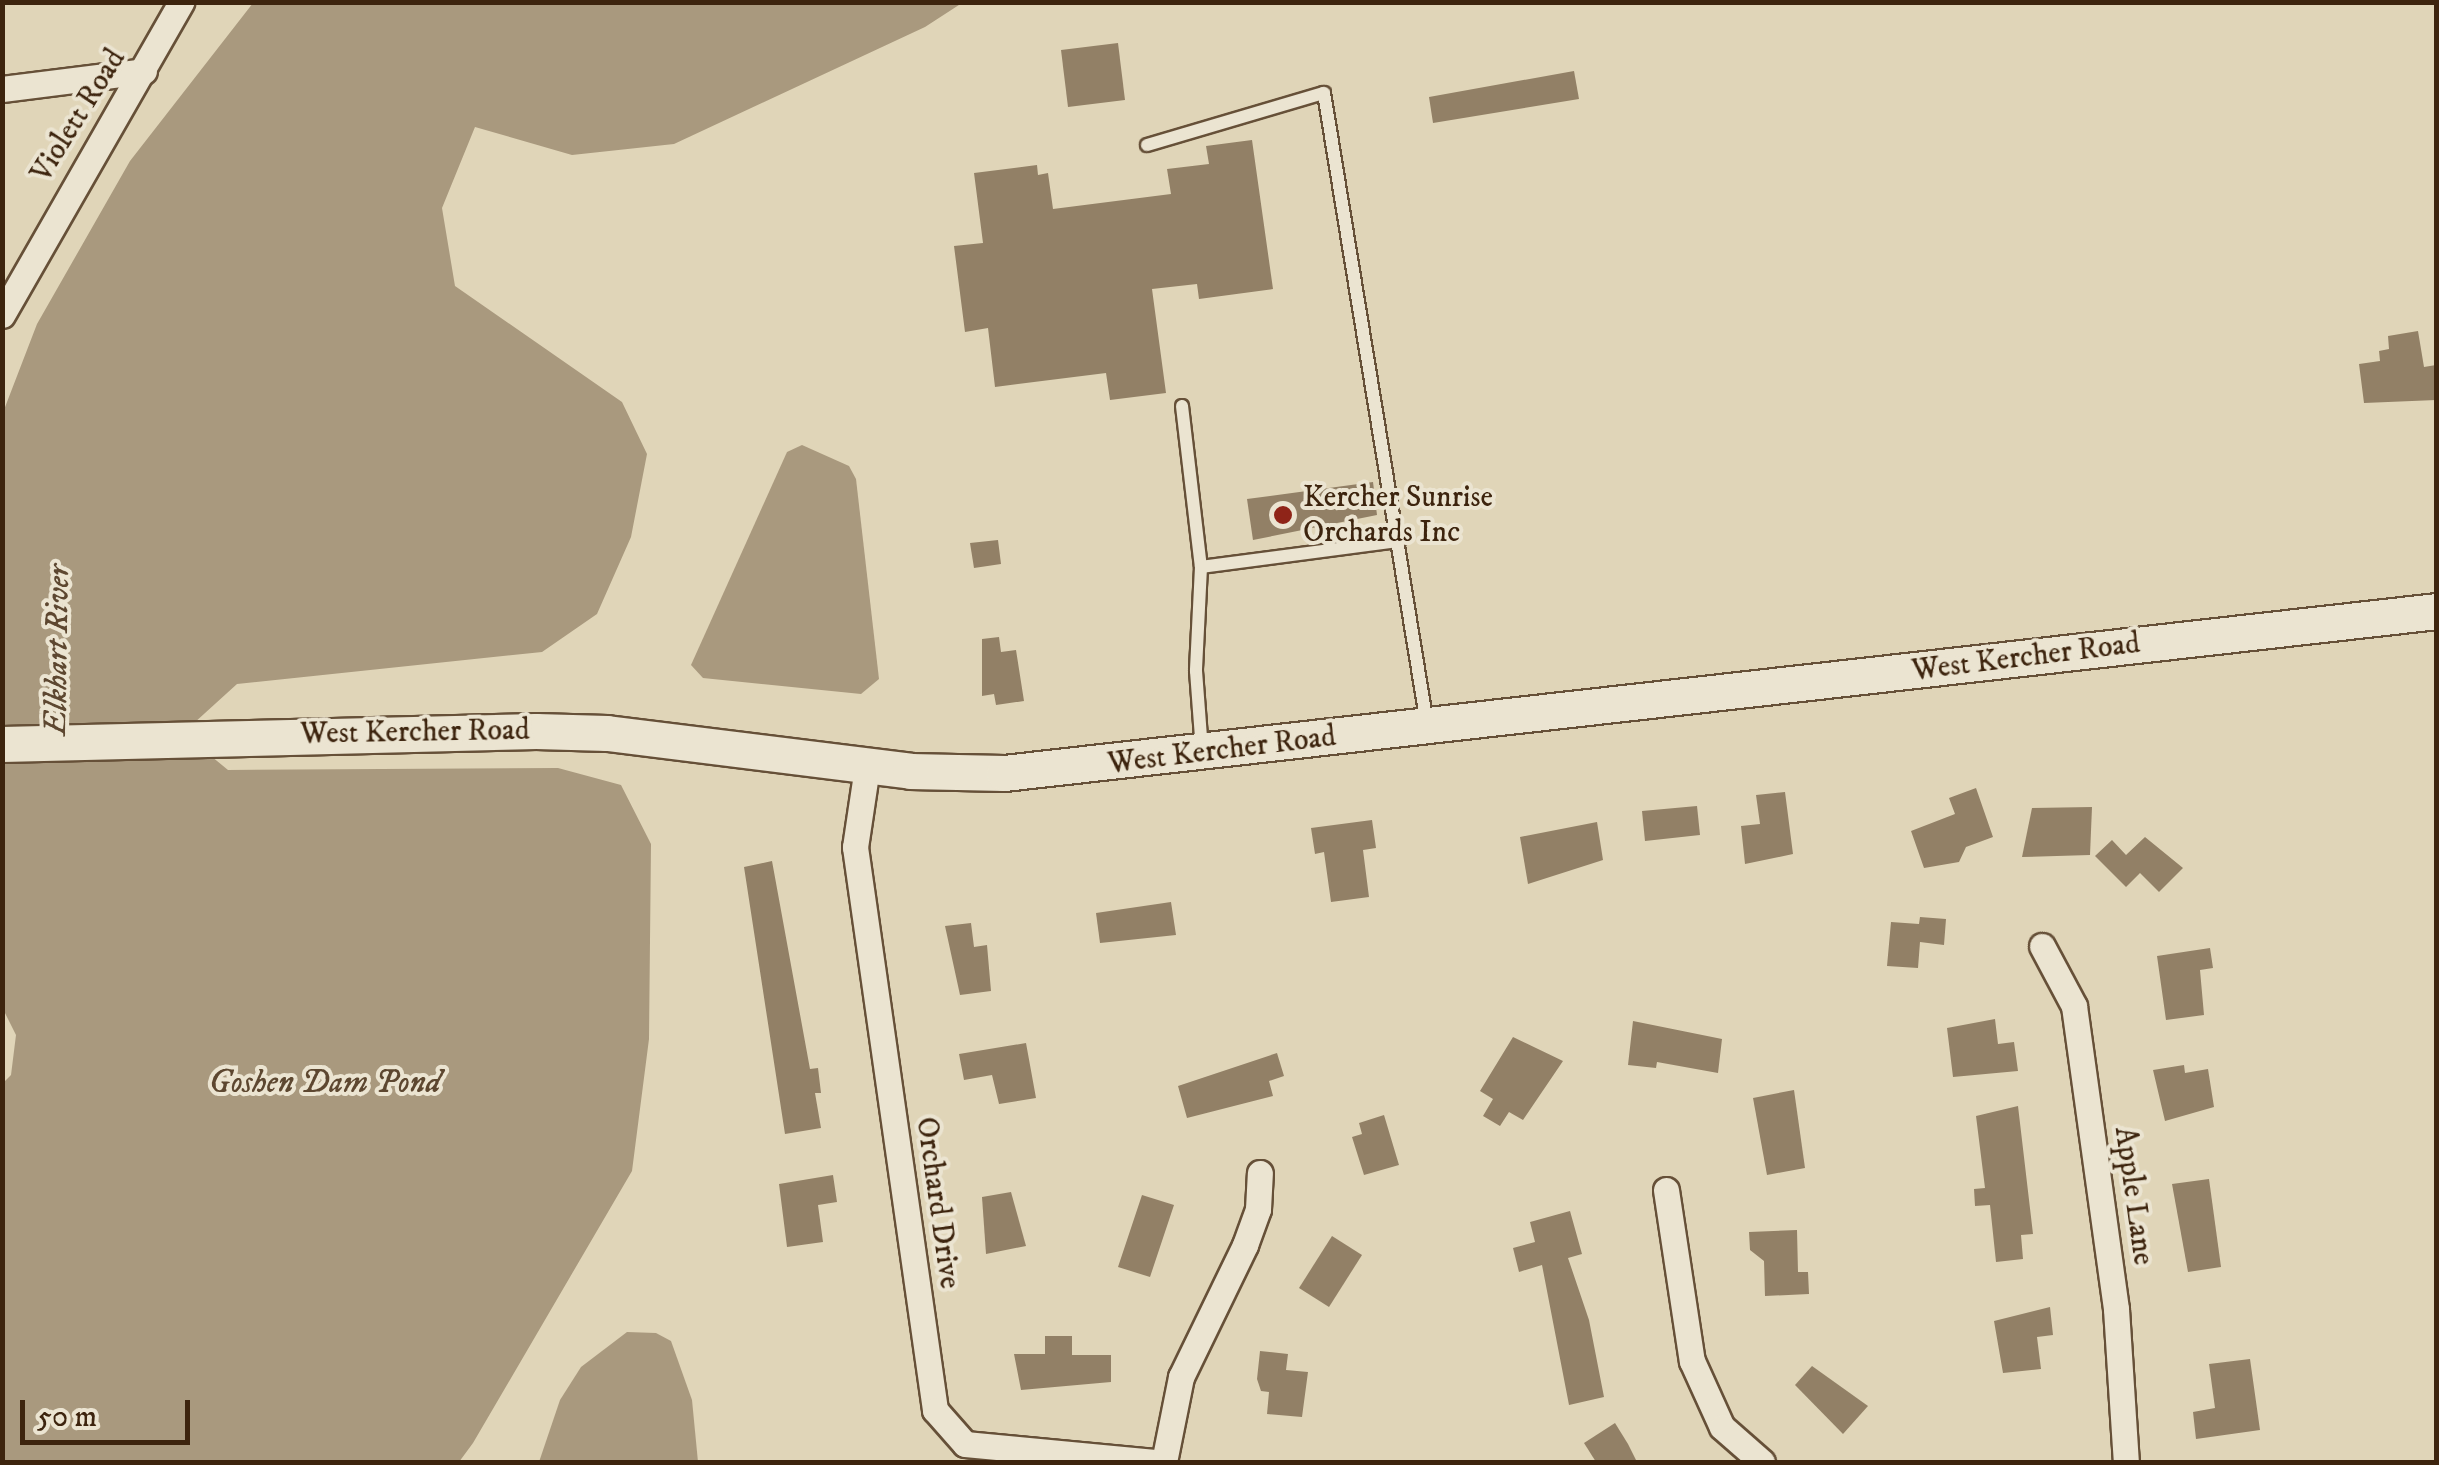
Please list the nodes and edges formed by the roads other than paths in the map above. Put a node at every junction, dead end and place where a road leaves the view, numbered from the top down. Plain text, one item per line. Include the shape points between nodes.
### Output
1 (181, 2) edge
2 (144, 71) junction
3 (2, 89) edge
4 (1147, 145) dead end
5 (2, 315) edge
6 (1182, 406) dead end
7 (1399, 542) junction
8 (1200, 568) junction
9 (2436, 612) edge
10 (1428, 726) junction
11 (2, 744) edge
12 (1202, 752) junction
13 (867, 766) junction
14 (2042, 946) dead end
15 (1260, 1174) dead end
16 (1666, 1190) dead end
17 (1160, 1462) edge
18 (1762, 1462) edge
19 (2126, 1462) edge

1 - 2 street, Violett Road
2 - 3 street
2 - 5 street, Violett Road
4 - 7 lane via 1324,93
6 - 8 lane
7 - 8 lane
7 - 10 lane
8 - 12 lane via 1196,670
9 - 10 main road, West Kercher Road
10 - 12 main road, West Kercher Road
11 - 13 main road, West Kercher Road via 607,733
12 - 13 main road, West Kercher Road via 1004,773
13 - 17 street, Orchard Drive via 856,847 935,1410 964,1444
14 - 19 street, Apple Lane via 2074,1006 2116,1309
15 - 17 street via 1245,1246 1181,1377
16 - 18 street via 1692,1361 1722,1427

